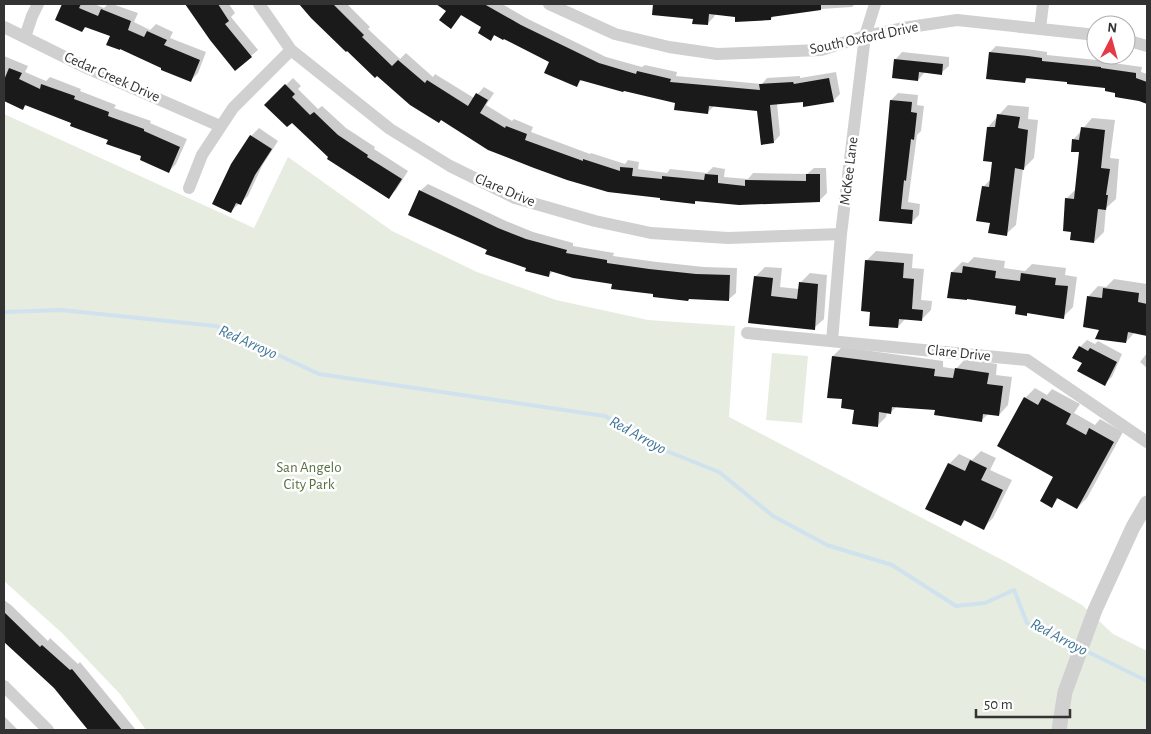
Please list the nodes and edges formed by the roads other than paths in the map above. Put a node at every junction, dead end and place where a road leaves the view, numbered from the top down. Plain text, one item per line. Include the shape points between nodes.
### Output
1 (38, 4) edge
2 (259, 4) edge
3 (549, 4) edge
4 (875, 4) edge
5 (1043, 4) edge
6 (4, 27) edge
7 (1040, 28) junction
8 (1086, 34) edge
9 (866, 36) junction
10 (25, 37) junction
11 (291, 50) junction
12 (220, 126) junction
13 (190, 188) dead end
14 (841, 234) junction
15 (746, 333) dead end
16 (832, 341) junction
17 (1147, 442) edge
18 (1147, 503) edge
19 (4, 686) edge
20 (48, 730) edge
21 (1059, 730) edge

1 - 10 street
2 - 11 street, Clare Drive
3 - 9 street, South Oxford Drive via 615,34 717,54 821,50
4 - 9 street, McKee Lane
5 - 7 street
6 - 10 street, Cedar Creek Drive
7 - 8 street, South Oxford Drive
7 - 9 street, South Oxford Drive via 957,20
9 - 14 street, McKee Lane
10 - 12 street, Cedar Creek Drive
11 - 12 street via 233,108
11 - 14 street, Clare Drive via 390,129 450,166 515,198 651,233 728,238
12 - 13 street via 202,155
14 - 16 street, McKee Lane
15 - 16 street, Clare Drive
16 - 17 street, Clare Drive via 1027,360
18 - 21 street via 1095,610 1065,692
19 - 20 street

